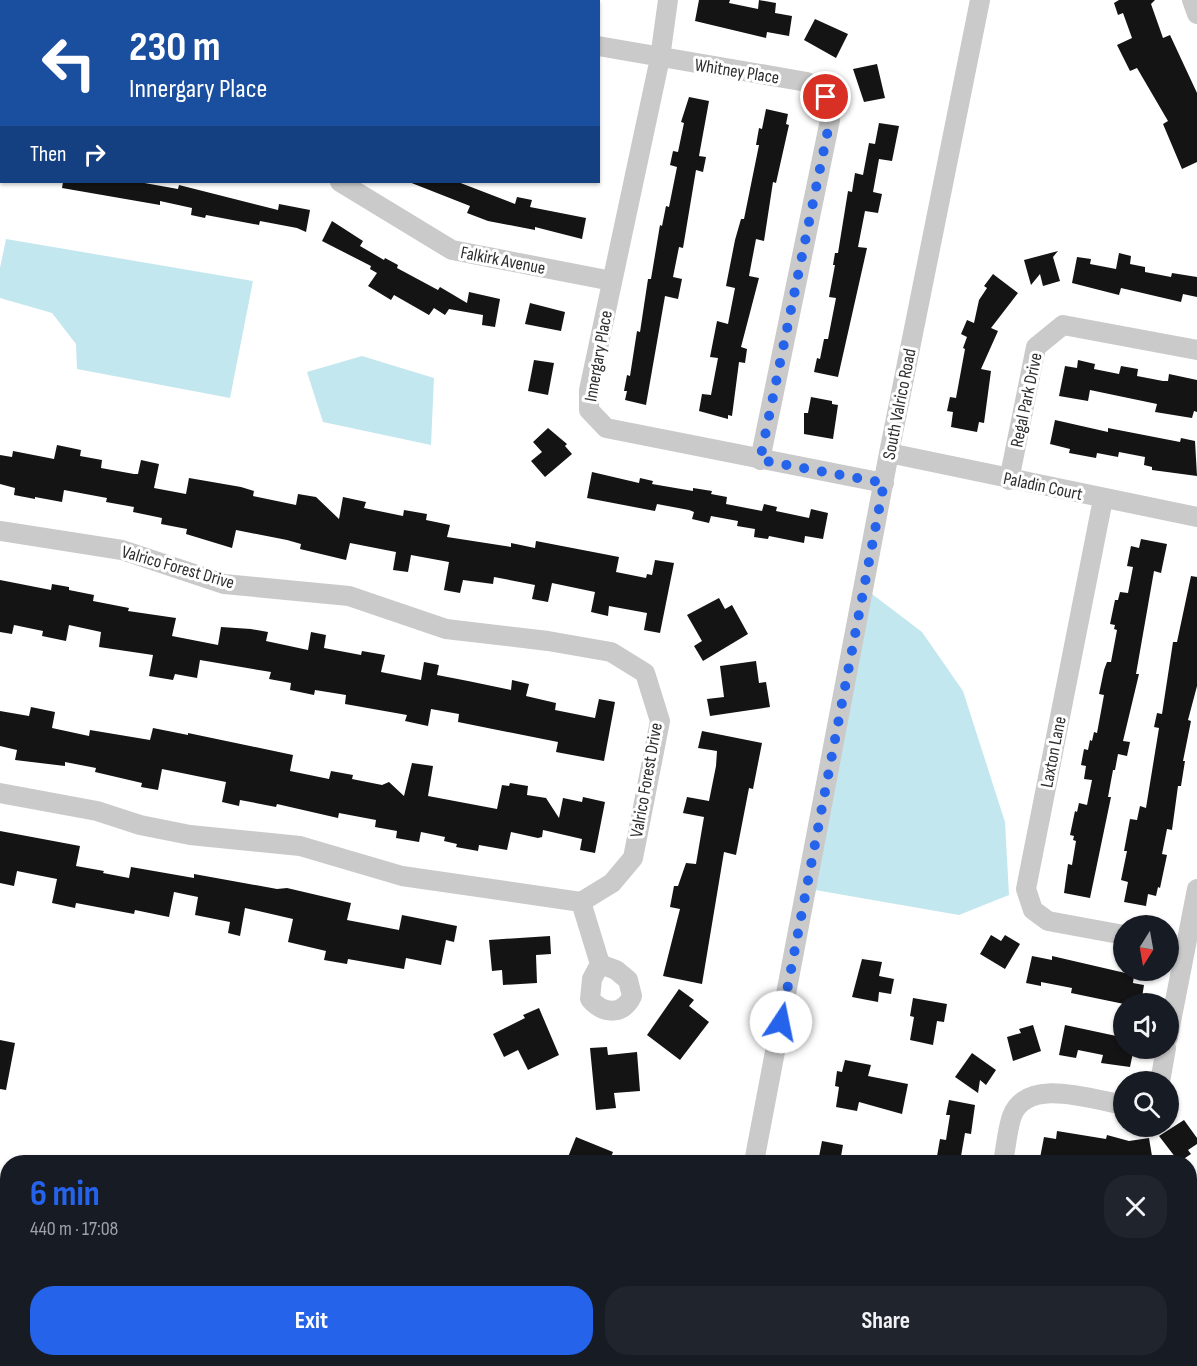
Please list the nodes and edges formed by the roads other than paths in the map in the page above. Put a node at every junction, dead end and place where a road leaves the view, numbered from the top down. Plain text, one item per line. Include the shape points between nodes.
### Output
1 (668, 0) edge
2 (980, 0) edge
3 (1192, 0) edge
4 (1197, 14) edge
5 (600, 46) edge
6 (660, 58) junction
7 (342, 183) edge
8 (612, 281) junction
9 (1197, 351) edge
10 (889, 453) junction
11 (760, 460) junction
12 (1009, 480) junction
13 (884, 483) junction
14 (1103, 499) junction
15 (1197, 517) edge
16 (0, 531) edge
17 (0, 793) edge
18 (1197, 889) edge
19 (581, 902) junction
20 (1113, 933) edge
21 (1179, 939) edge
22 (600, 964) dead end
23 (1113, 1104) edge
24 (755, 1155) edge
25 (1004, 1155) edge

1 - 6 street, Innergary Place
2 - 10 street, South Valrico Road
3 - 4 street
5 - 6 street, Whitney Place
6 - 8 street, Innergary Place
6 - 11 street, Whitney Place via 807,82 826,97 830,120
7 - 8 street, Falkirk Avenue via 452,250
8 - 11 street, Innergary Place via 589,390 589,410 606,429
9 - 12 street, Regal Park Drive via 1063,325 1036,347
10 - 12 street, Paladin Court
10 - 13 street, South Valrico Road
11 - 13 street, Innergary Place
12 - 14 street, Paladin Court
13 - 24 street, South Valrico Road
14 - 15 street, Paladin Court
14 - 20 street, Laxton Lane via 1026,889 1033,910 1048,921
16 - 19 street, Valrico Forest Drive via 122,550 224,584 349,596 446,629 611,652 645,673 660,722 633,858 612,883
17 - 19 street via 97,811 190,835 300,846 402,876
18 - 21 street
19 - 22 street
23 - 25 street via 1049,1092 1023,1100 1012,1115

